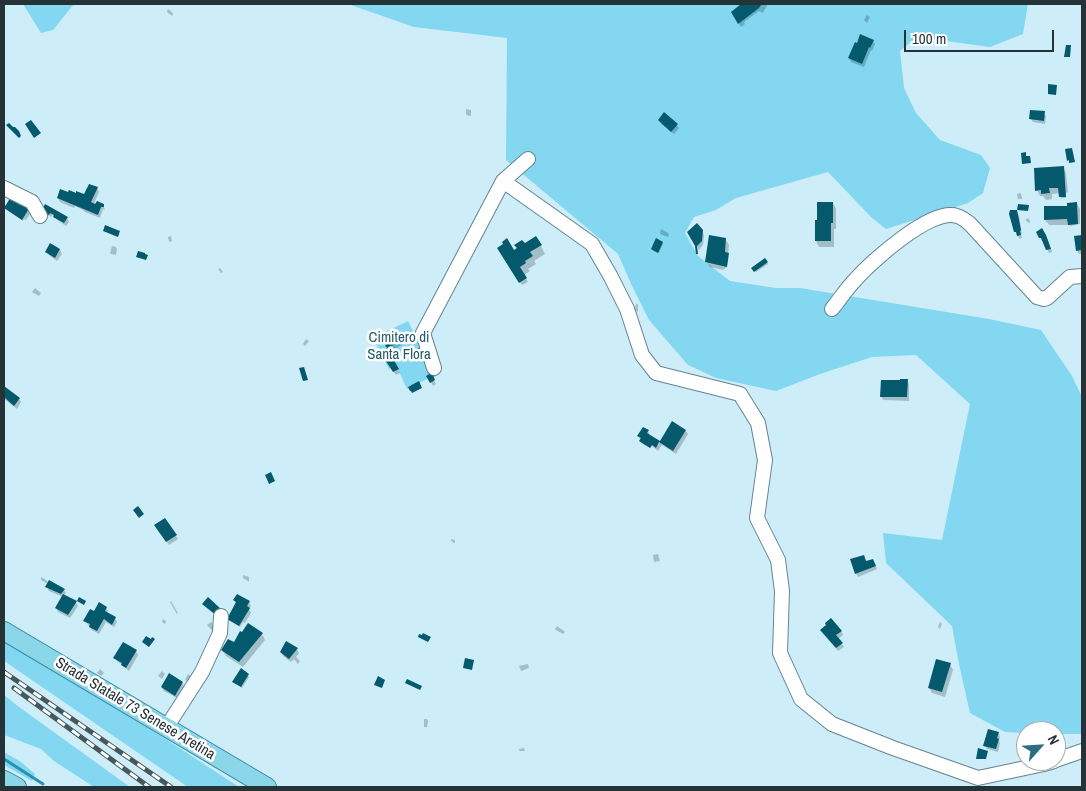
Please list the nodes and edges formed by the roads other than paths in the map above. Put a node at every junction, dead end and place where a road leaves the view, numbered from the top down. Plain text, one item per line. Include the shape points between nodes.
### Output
1 (528, 159) dead end
2 (502, 181) junction
3 (4, 188) edge
4 (40, 216) dead end
5 (1082, 276) edge
6 (832, 309) dead end
7 (434, 368) dead end
8 (221, 616) dead end
9 (4, 631) edge
10 (166, 728) junction
11 (1082, 751) edge
12 (1066, 757) edge
13 (1016, 770) edge
14 (4, 780) edge
15 (17, 787) edge
16 (267, 787) edge

1 - 2 street
2 - 7 street via 423,333
2 - 13 street via 592,244 627,309 642,355 656,372 740,394 758,422 765,460 758,518 778,560 782,591 780,653 801,699 832,724 978,778
3 - 4 street via 32,202
5 - 6 street via 1070,278 1047,298 1037,297 970,224 957,215 941,216 920,226 880,255
8 - 10 street via 220,633 202,672
9 - 10 main road, Strada Statale 73 Senese Aretina
10 - 16 main road, Strada Statale 73 Senese Aretina
11 - 12 street
14 - 15 main road

